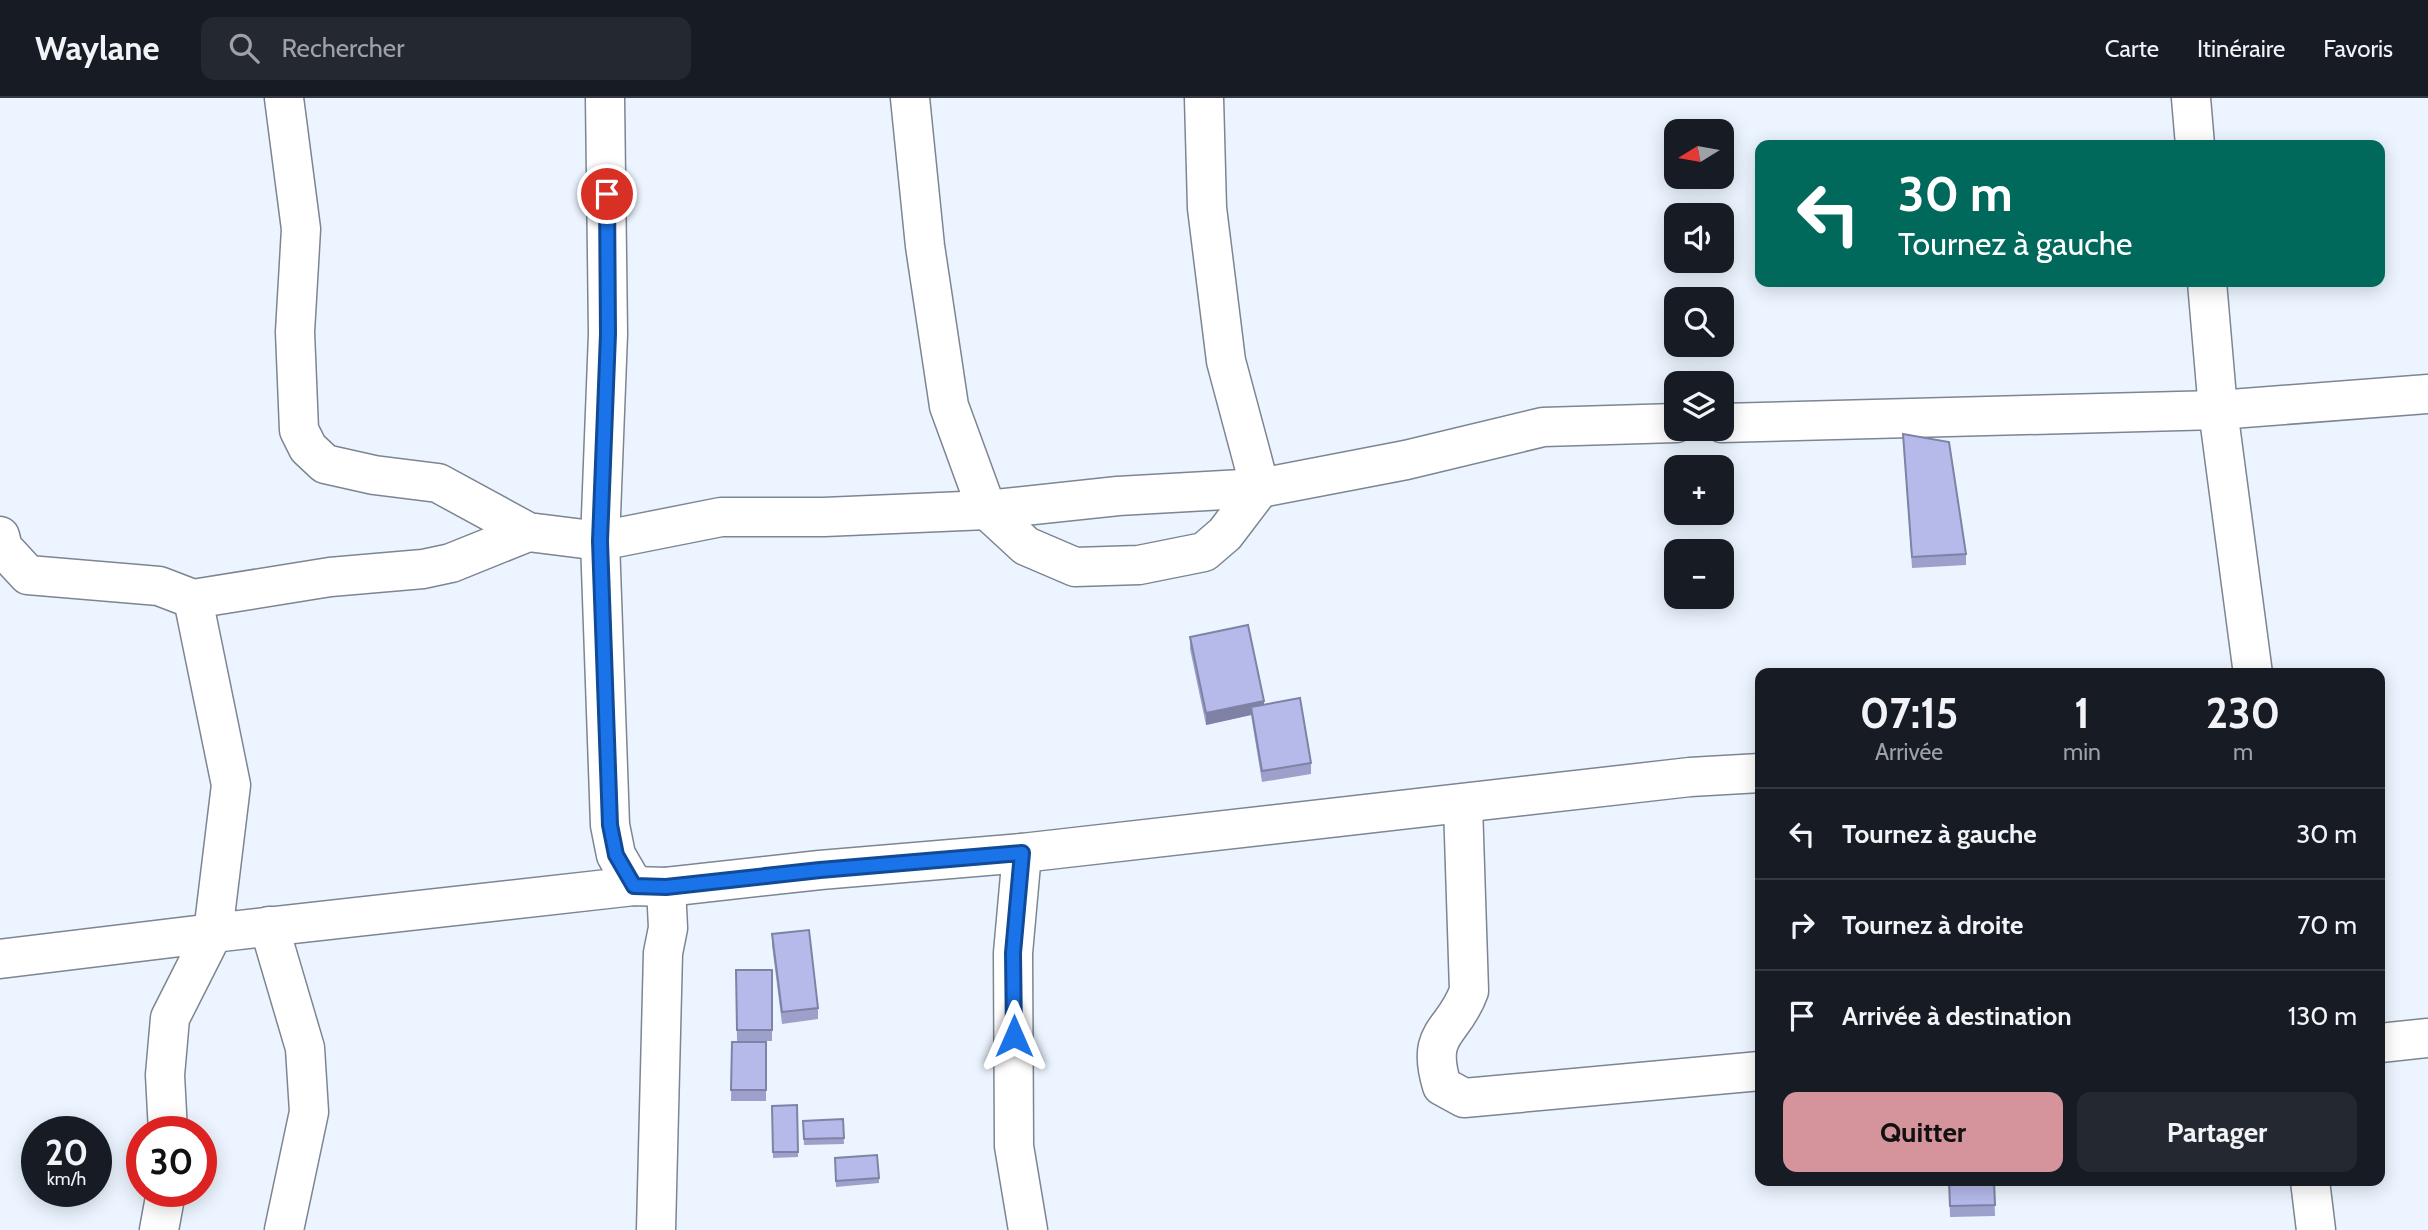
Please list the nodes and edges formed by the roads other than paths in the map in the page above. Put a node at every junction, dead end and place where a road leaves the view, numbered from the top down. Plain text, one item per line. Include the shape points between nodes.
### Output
1 (284, 98) edge
2 (605, 98) edge
3 (910, 98) edge
4 (1205, 98) edge
5 (2191, 98) edge
6 (2195, 140) edge
7 (2207, 287) edge
8 (2428, 394) edge
9 (2218, 410) junction
10 (1664, 423) edge
11 (1734, 423) edge
12 (1260, 488) junction
13 (987, 510) junction
14 (528, 532) junction
15 (0, 536) edge
16 (600, 541) junction
17 (193, 599) junction
18 (2252, 668) edge
19 (1755, 773) edge
20 (1463, 804) junction
21 (1022, 853) junction
22 (650, 887) junction
23 (269, 926) junction
24 (213, 933) junction
25 (0, 959) edge
26 (2428, 1038) edge
27 (2385, 1042) edge
28 (1755, 1071) edge
29 (167, 1116) edge
30 (2311, 1186) edge
31 (163, 1207) edge
32 (159, 1230) edge
33 (284, 1230) edge
34 (656, 1230) edge
35 (1028, 1230) edge
36 (2316, 1230) edge

1 - 14 street via 301,229 295,332 299,430 308,448 325,464 438,484
2 - 16 street via 608,334
3 - 13 street via 925,246 949,406
4 - 12 street via 1207,208 1226,361
5 - 6 street
7 - 9 street
8 - 9 street
9 - 11 street
9 - 18 street
10 - 12 street via 1543,427
12 - 13 street
12 - 13 street via 1225,534 1204,552 1139,565 1075,567 1026,546
13 - 16 street via 721,517
14 - 16 street
14 - 17 street via 451,563 423,569 330,577
15 - 17 street via 3,548 28,575 159,586
16 - 22 street via 610,825 616,855
17 - 24 street via 231,785
19 - 20 street
20 - 21 street
20 - 28 street via 1469,991 1464,1006 1438,1039 1435,1062 1442,1086 1464,1098
21 - 22 street
21 - 35 street via 1013,953 1014,1146
22 - 23 street
22 - 34 street via 668,928 663,953
23 - 24 street
23 - 33 street via 305,1048 309,1112
24 - 25 street
24 - 29 street via 170,1018
26 - 27 street
30 - 36 street
31 - 32 street

